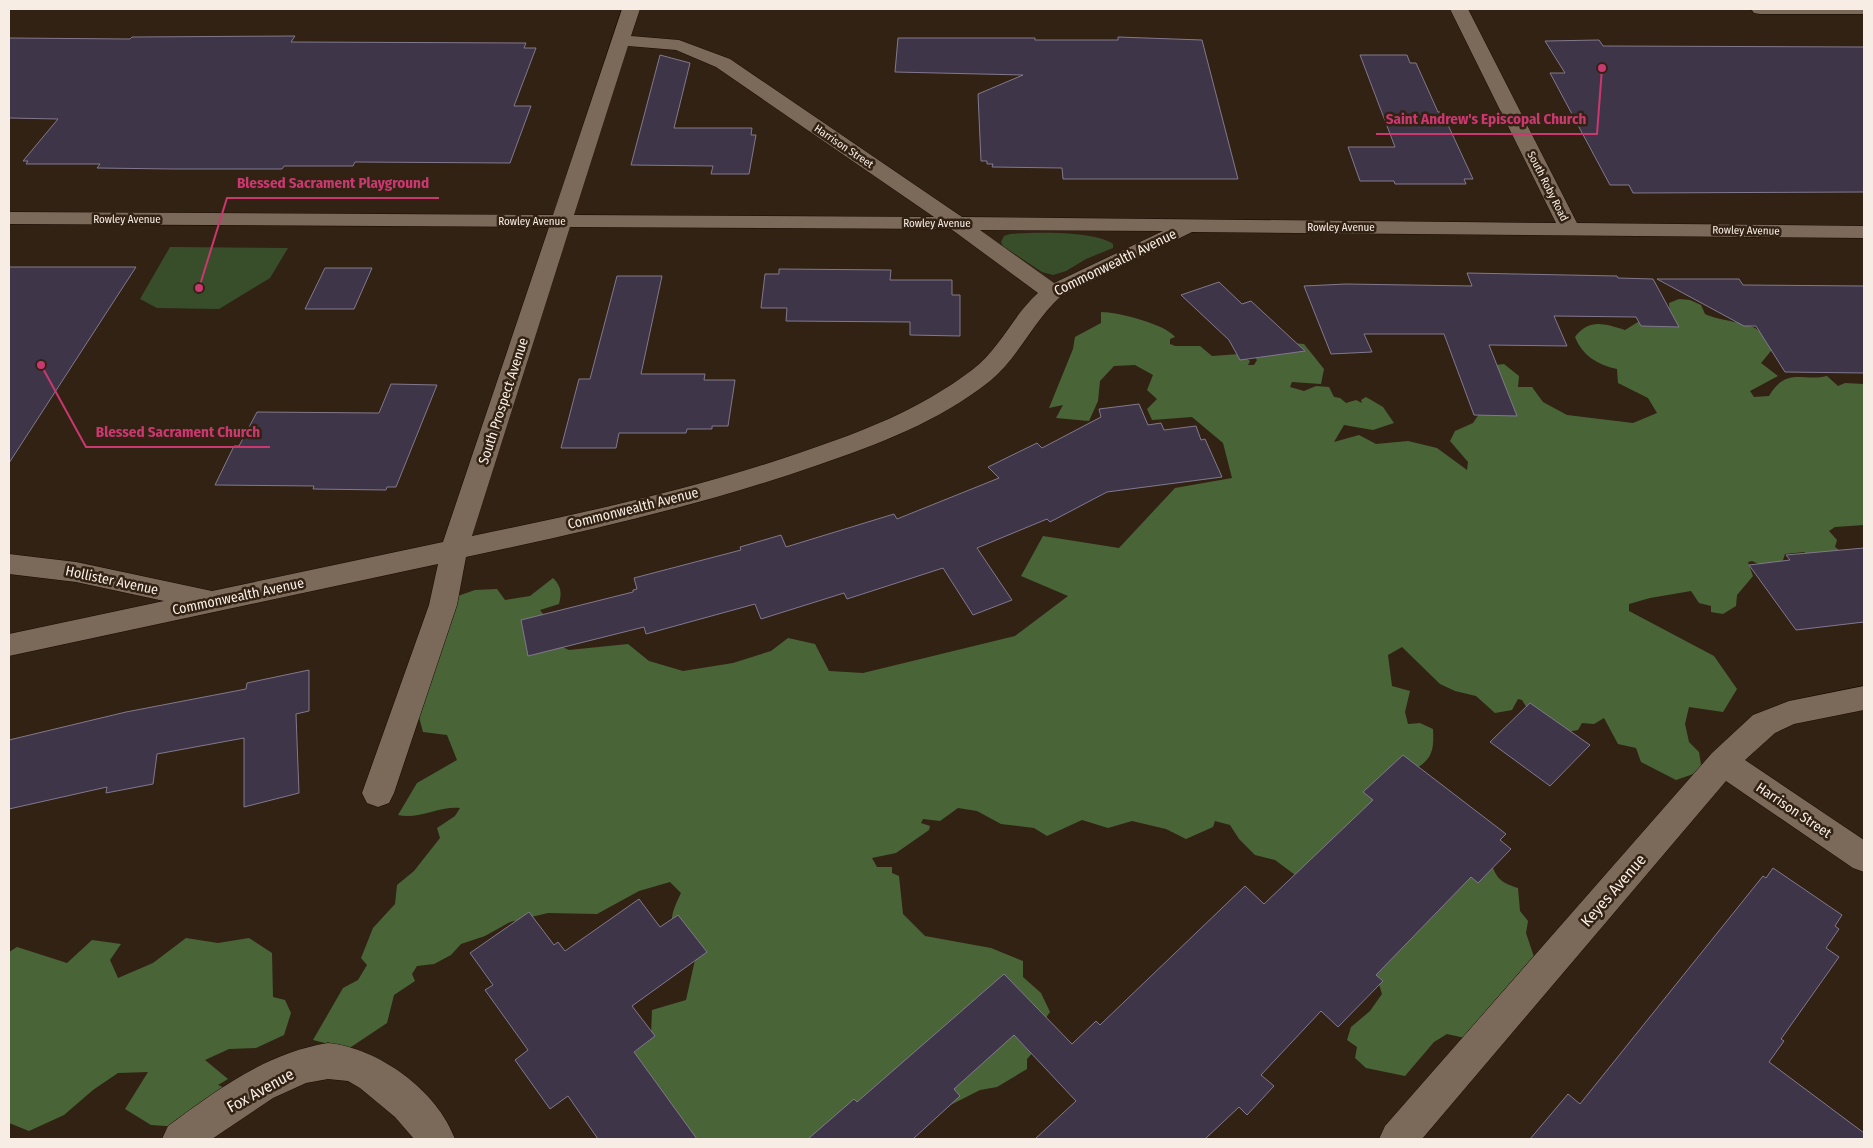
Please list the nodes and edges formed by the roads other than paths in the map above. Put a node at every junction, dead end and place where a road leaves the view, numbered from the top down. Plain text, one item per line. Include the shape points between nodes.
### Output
1 (630, 9) edge
2 (1459, 9) edge
3 (1760, 9) edge
4 (1864, 9) edge
5 (620, 40) junction
6 (9, 218) edge
7 (560, 221) junction
8 (954, 223) junction
9 (1191, 226) junction
10 (1570, 229) junction
11 (1864, 232) edge
12 (1052, 292) junction
13 (454, 550) junction
14 (9, 564) edge
15 (215, 602) junction
16 (9, 645) edge
17 (1864, 698) edge
18 (1723, 762) junction
19 (378, 793) dead end
20 (1864, 858) edge
21 (181, 1139) edge
22 (436, 1139) edge
23 (1398, 1139) edge

1 - 5 street, South Prospect Avenue
2 - 10 street, South Roby Road
3 - 4 street
5 - 7 street, South Prospect Avenue
5 - 8 street, Harrison Street via 679,45 722,63
6 - 7 street, Rowley Avenue
7 - 8 street, Rowley Avenue
7 - 13 street, South Prospect Avenue
8 - 9 street, Rowley Avenue
8 - 12 street, Harrison Street
9 - 10 street, Rowley Avenue
9 - 12 street, Commonwealth Avenue
10 - 11 street, Rowley Avenue
12 - 13 street, Commonwealth Avenue via 983,374 923,414 881,434 757,477
13 - 15 street, Commonwealth Avenue
13 - 19 street, South Prospect Avenue via 443,605
14 - 15 street, Hollister Avenue via 76,572
15 - 16 street, Commonwealth Avenue
17 - 18 street, Keyes Avenue via 1789,713 1764,724
18 - 20 street, Harrison Street
18 - 23 street, Keyes Avenue
21 - 22 street, Fox Avenue via 289,1071 317,1062 347,1062 364,1069 419,1114

